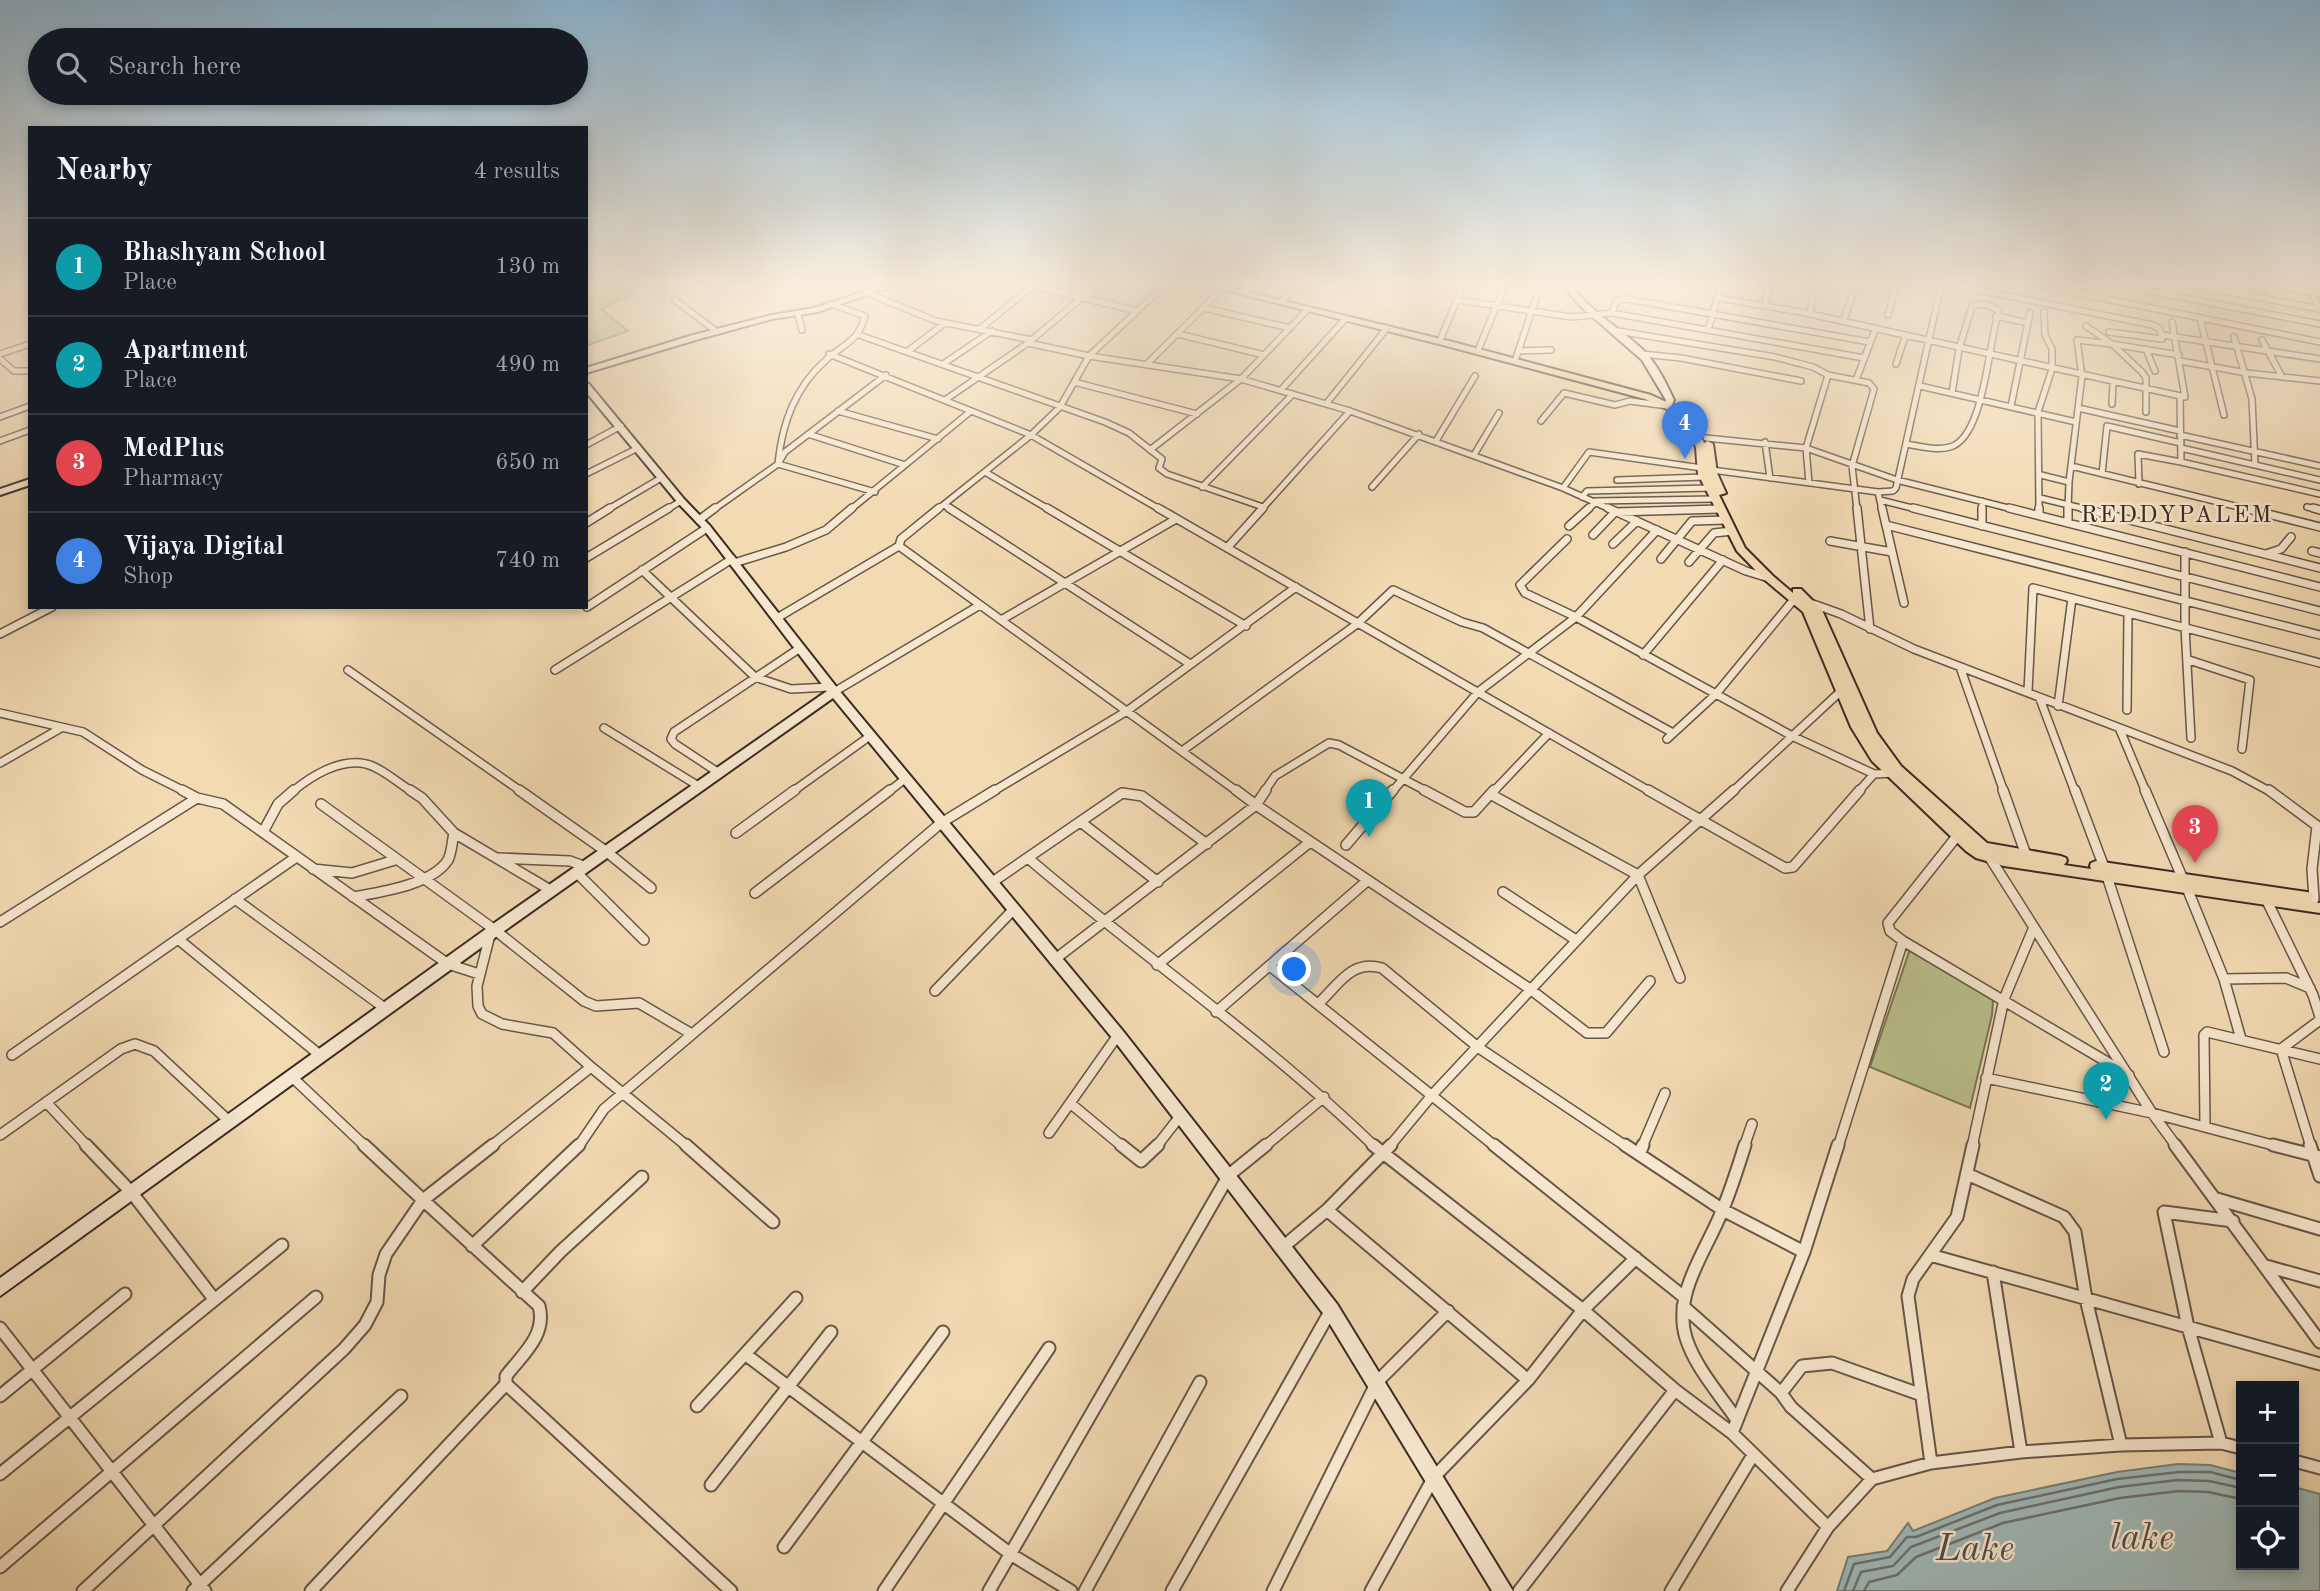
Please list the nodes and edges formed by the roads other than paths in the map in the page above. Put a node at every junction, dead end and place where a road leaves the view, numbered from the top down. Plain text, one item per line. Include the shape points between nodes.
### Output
1 (3, 359) edge
2 (625, 359) edge
3 (825, 359) edge
4 (843, 359) edge
5 (930, 359) edge
6 (950, 359) edge
7 (1005, 359) edge
8 (1087, 359) edge
9 (1113, 359) edge
10 (1152, 359) edge
11 (1260, 359) edge
12 (1309, 359) edge
13 (1362, 359) edge
14 (1505, 359) edge
15 (1533, 359) edge
16 (1645, 359) edge
17 (1688, 359) edge
18 (1784, 359) edge
19 (1864, 359) edge
20 (1898, 359) edge
21 (1926, 359) edge
22 (1957, 359) edge
23 (1988, 359) edge
24 (2008, 359) edge
25 (2052, 359) edge
26 (2080, 359) edge
27 (2128, 359) edge
28 (2150, 359) edge
29 (2179, 359) edge
30 (2184, 359) edge
31 (2211, 359) edge
32 (2241, 359) edge
33 (2273, 359) edge
34 (2021, 362) junction
35 (943, 364) junction
36 (1147, 364) junction
37 (1896, 364) dead end
38 (2212, 366) junction
39 (2052, 369) junction
40 (588, 370) edge
41 (14, 371) junction
42 (28, 371) edge
43 (2155, 371) dead end
44 (2246, 373) junction
45 (1828, 374) junction
46 (886, 375) junction
47 (1475, 376) dead end
48 (2082, 376) junction
49 (28, 377) edge
50 (2283, 377) junction
51 (978, 378) junction
52 (1241, 379) junction
53 (1856, 380) junction
54 (1801, 381) dead end
55 (2320, 381) edge
56 (1074, 382) junction
57 (2113, 382) junction
58 (1920, 386) junction
59 (588, 388) edge
60 (2146, 389) junction
61 (1281, 390) junction
62 (1952, 393) junction
63 (1293, 394) junction
64 (2180, 397) junction
65 (1980, 399) junction
66 (945, 400) junction
67 (1326, 404) junction
68 (1670, 404) junction
69 (2112, 404) dead end
70 (2011, 406) junction
71 (28, 407) edge
72 (1060, 407) junction
73 (2078, 408) junction
74 (838, 411) junction
75 (971, 411) junction
76 (1350, 411) junction
77 (2038, 412) junction
78 (2146, 412) dead end
79 (1499, 413) dead end
80 (1197, 414) junction
81 (2224, 415) dead end
82 (0, 417) edge
83 (1541, 421) dead end
84 (2077, 422) junction
85 (621, 426) junction
86 (28, 431) edge
87 (2180, 433) junction
88 (808, 434) junction
89 (1031, 435) junction
90 (1419, 435) junction
91 (1706, 438) junction
92 (938, 439) junction
93 (1436, 441) junction
94 (2210, 441) junction
95 (0, 442) edge
96 (1765, 442) junction
97 (588, 443) edge
98 (1906, 444) junction
99 (2180, 446) junction
100 (638, 448) junction
101 (1806, 448) junction
102 (1150, 450) junction
103 (2252, 451) junction
104 (1474, 455) junction
105 (2212, 455) junction
106 (2181, 462) junction
107 (778, 464) junction
108 (2255, 465) junction
109 (905, 466) junction
110 (1852, 466) junction
111 (2071, 466) junction
112 (2320, 466) edge
113 (2215, 470) junction
114 (985, 472) junction
115 (588, 473) edge
116 (2102, 474) junction
117 (2040, 475) junction
118 (1707, 476) junction
119 (661, 478) junction
120 (1770, 478) junction
121 (1617, 480) dead end
122 (1897, 480) junction
123 (2320, 480) edge
124 (2069, 482) junction
125 (1809, 483) junction
126 (2140, 484) junction
127 (28, 485) edge
128 (1372, 486) dead end
129 (1202, 487) junction
130 (1563, 488) junction
131 (1852, 489) junction
132 (1893, 491) junction
133 (0, 492) edge
134 (875, 492) junction
135 (2320, 494) edge
136 (1582, 496) junction
137 (1879, 496) junction
138 (2040, 498) junction
139 (681, 501) junction
140 (1982, 501) junction
141 (1593, 502) junction
142 (1717, 504) junction
143 (2071, 504) junction
144 (943, 505) junction
145 (1903, 506) junction
146 (1263, 507) junction
147 (2307, 507) dead end
148 (2320, 510) edge
149 (1615, 512) junction
150 (2039, 515) junction
151 (1176, 519) junction
152 (1726, 520) junction
153 (1637, 521) junction
154 (588, 522) edge
155 (2068, 522) junction
156 (703, 524) junction
157 (1886, 525) junction
158 (1569, 526) dead end
159 (1982, 526) junction
160 (2320, 527) edge
161 (1657, 530) junction
162 (1732, 531) junction
163 (2182, 532) junction
164 (1592, 536) dead end
165 (2291, 537) dead end
166 (1567, 539) dead end
167 (1678, 540) junction
168 (1830, 541) dead end
169 (1613, 544) dead end
170 (899, 546) junction
171 (1860, 547) junction
172 (1227, 548) junction
173 (1700, 550) junction
174 (1122, 551) junction
175 (2183, 551) junction
176 (1892, 552) junction
177 (2266, 554) junction
178 (588, 557) edge
179 (1661, 559) dead end
180 (1723, 560) junction
181 (733, 561) junction
182 (1689, 562) dead end
183 (2320, 568) edge
184 (642, 570) junction
185 (2186, 577) junction
186 (1769, 578) junction
187 (1067, 582) junction
188 (1296, 587) junction
189 (2320, 587) edge
190 (671, 598) junction
191 (1795, 598) junction
192 (2072, 598) junction
193 (2187, 601) junction
194 (1904, 603) dead end
195 (1813, 604) junction
196 (980, 605) junction
197 (588, 606) edge
198 (48, 609) edge
199 (2320, 611) edge
200 (2128, 613) junction
201 (1576, 617) junction
202 (777, 618) junction
203 (1001, 620) junction
204 (1357, 624) junction
205 (1246, 625) junction
206 (2185, 627) junction
207 (1870, 629) junction
208 (0, 634) edge
209 (2320, 635) edge
210 (800, 648) junction
211 (1529, 653) junction
212 (1643, 655) junction
213 (2189, 660) junction
214 (2320, 663) edge
215 (1190, 664) junction
216 (1960, 667) junction
217 (348, 670) dead end
218 (555, 670) dead end
219 (755, 677) junction
220 (832, 689) junction
221 (1842, 691) junction
222 (1478, 692) junction
223 (2028, 692) junction
224 (1716, 694) junction
225 (2040, 699) junction
226 (2058, 706) junction
227 (2127, 710) dead end
228 (1127, 711) junction
229 (0, 713) edge
230 (61, 728) junction
231 (604, 728) dead end
232 (2120, 730) junction
233 (1549, 733) junction
234 (870, 736) junction
235 (1794, 737) junction
236 (2191, 738) dead end
237 (2242, 749) dead end
238 (1182, 751) junction
239 (0, 763) edge
240 (719, 773) junction
241 (1895, 773) junction
242 (1874, 774) junction
243 (905, 779) junction
244 (1403, 779) junction
245 (700, 786) junction
246 (1492, 794) junction
247 (197, 798) junction
248 (321, 804) dead end
249 (1256, 804) junction
250 (1701, 821) junction
251 (941, 823) junction
252 (1082, 823) junction
253 (2318, 827) edge
254 (263, 832) junction
255 (454, 833) junction
256 (736, 833) dead end
257 (1957, 836) junction
258 (1310, 842) junction
259 (1208, 844) junction
260 (1346, 845) dead end
261 (607, 852) junction
262 (2026, 856) junction
263 (295, 858) junction
264 (497, 858) junction
265 (1028, 858) junction
266 (1990, 858) junction
267 (396, 860) junction
268 (310, 868) junction
269 (581, 870) junction
270 (2316, 870) edge
271 (2105, 872) junction
272 (1639, 875) junction
273 (421, 879) junction
274 (1367, 881) junction
275 (1157, 882) junction
276 (2184, 882) junction
277 (990, 883) junction
278 (651, 888) dead end
279 (552, 891) junction
280 (1503, 892) dead end
281 (755, 893) dead end
282 (353, 897) junction
283 (235, 899) junction
284 (2266, 899) junction
285 (2318, 902) edge
286 (1013, 910) junction
287 (0, 922) edge
288 (1104, 923) junction
289 (2034, 927) junction
290 (493, 932) junction
291 (178, 939) junction
292 (644, 940) dead end
293 (1576, 940) junction
294 (1903, 941) junction
295 (1054, 960) junction
296 (448, 964) junction
297 (1157, 965) junction
298 (1270, 966) junction
299 (479, 974) junction
300 (1680, 978) dead end
301 (2224, 979) junction
302 (1650, 981) dead end
303 (1530, 989) junction
304 (935, 991) dead end
305 (2314, 993) edge
306 (2004, 999) junction
307 (1319, 1003) junction
308 (386, 1009) junction
309 (1216, 1012) junction
310 (2320, 1018) edge
311 (690, 1033) junction
312 (1118, 1035) junction
313 (2241, 1039) junction
314 (1479, 1048) junction
315 (2281, 1049) junction
316 (2164, 1052) dead end
317 (12, 1055) dead end
318 (321, 1056) junction
319 (2320, 1059) edge
320 (591, 1067) junction
321 (2129, 1075) junction
322 (292, 1077) junction
323 (1986, 1078) junction
324 (623, 1092) junction
325 (1665, 1093) dead end
326 (1433, 1094) junction
327 (1324, 1097) junction
328 (46, 1102) junction
329 (1070, 1103) junction
330 (2152, 1113) junction
331 (1181, 1115) junction
332 (230, 1122) junction
333 (1752, 1124) dead end
334 (2205, 1126) junction
335 (1049, 1133) dead end
336 (0, 1135) edge
337 (1640, 1152) junction
338 (1383, 1154) junction
339 (2317, 1156) edge
340 (1967, 1174) junction
341 (1229, 1175) junction
342 (2320, 1176) edge
343 (642, 1177) dead end
344 (132, 1193) junction
345 (2217, 1199) junction
346 (423, 1200) junction
347 (1327, 1210) junction
348 (1723, 1210) junction
349 (2233, 1221) junction
350 (773, 1222) dead end
351 (2320, 1229) edge
352 (282, 1245) dead end
353 (472, 1246) junction
354 (1283, 1247) junction
355 (1804, 1252) junction
356 (1930, 1255) junction
357 (1636, 1258) junction
358 (2266, 1266) junction
359 (1993, 1272) junction
360 (2320, 1281) edge
361 (0, 1288) edge
362 (522, 1292) junction
363 (125, 1294) dead end
364 (316, 1297) dead end
365 (796, 1298) dead end
366 (2086, 1298) junction
367 (214, 1299) junction
368 (1684, 1301) junction
369 (1331, 1310) junction
370 (1583, 1310) junction
371 (1448, 1311) junction
372 (2188, 1327) junction
373 (0, 1328) edge
374 (831, 1332) dead end
375 (943, 1332) dead end
376 (2320, 1342) edge
377 (1049, 1348) dead end
378 (745, 1354) junction
379 (2320, 1364) edge
380 (32, 1370) junction
381 (1756, 1373) junction
382 (1528, 1380) junction
383 (1200, 1382) dead end
384 (1377, 1382) junction
385 (506, 1384) junction
386 (787, 1386) junction
387 (1675, 1390) junction
388 (1781, 1393) junction
389 (1922, 1395) junction
390 (0, 1396) edge
391 (401, 1396) dead end
392 (697, 1406) dead end
393 (68, 1417) junction
394 (1737, 1420) junction
395 (1732, 1433) junction
396 (861, 1442) junction
397 (2221, 1443) junction
398 (2121, 1445) junction
399 (2236, 1447) edge
400 (2021, 1452) junction
401 (1754, 1455) junction
402 (2299, 1462) edge
403 (1931, 1463) junction
404 (2320, 1468) edge
405 (0, 1474) edge
406 (111, 1474) junction
407 (1434, 1477) junction
408 (1872, 1479) junction
409 (710, 1485) dead end
410 (943, 1503) junction
411 (154, 1527) junction
412 (1828, 1527) junction
413 (785, 1547) dead end
414 (1012, 1555) junction
415 (0, 1567) edge
416 (200, 1589) edge
417 (83, 1591) edge
418 (311, 1591) edge
419 (731, 1591) edge
420 (884, 1591) edge
421 (989, 1591) edge
422 (1071, 1591) edge
423 (1084, 1591) edge
424 (1172, 1591) edge
425 (1273, 1591) edge
426 (1371, 1591) edge
427 (1503, 1591) edge
428 (1519, 1591) edge
429 (1671, 1591) edge
430 (1787, 1591) edge

1 - 41 street
2 - 40 street
3 - 107 street via 797,392
4 - 46 street
5 - 35 street
6 - 35 street
7 - 51 street
8 - 56 street
9 - 36 street
10 - 36 street
11 - 52 street
12 - 61 street
13 - 67 street
14 - 68 main road
15 - 68 main road
16 - 68 street
17 - 54 street
18 - 45 street
19 - 53 street
20 - 37 street
21 - 58 street
22 - 62 street
23 - 65 street
24 - 34 street
25 - 39 street
26 - 48 street
27 - 60 street via 2144,375
28 - 43 street
29 - 64 street via 2187,396
30 - 38 street
31 - 38 street
32 - 44 street
33 - 50 street
34 - 39 street
34 - 70 street
35 - 51 street
36 - 52 street
38 - 44 street
38 - 81 street
39 - 48 street
39 - 77 street
41 - 42 street
41 - 49 street
44 - 50 street
44 - 103 street via 2256,423
45 - 53 street
45 - 101 street
46 - 66 street
46 - 74 street
47 - 93 street
48 - 57 street
48 - 73 street
50 - 55 street
51 - 66 street
51 - 72 street
52 - 61 street
52 - 80 street
53 - 110 street via 1874,389
56 - 72 street
56 - 80 street
57 - 60 street
57 - 69 street
58 - 62 street
58 - 98 street
59 - 85 street
60 - 64 street
60 - 78 street
61 - 63 street
62 - 65 street
63 - 67 street
63 - 129 street
64 - 87 street
65 - 70 street
65 - 98 street via 1961,443 1946,449
66 - 75 street
67 - 76 street
68 - 83 street via 1630,401 1615,405 1562,394
68 - 91 main road via 1686,411
68 - 118 main road via 1697,436
70 - 77 street
71 - 82 street
72 - 89 street
72 - 102 street via 1122,429
73 - 84 street
73 - 87 street
74 - 88 street
74 - 92 street
75 - 89 street
75 - 92 street
76 - 90 street
76 - 146 street
77 - 84 street
77 - 117 street
79 - 104 street
80 - 102 street
84 - 111 street
85 - 97 street
85 - 100 street
86 - 95 street
87 - 94 street
87 - 99 street
88 - 107 street via 785,452
88 - 109 street
89 - 114 street
89 - 151 street
90 - 93 street
90 - 128 street
91 - 96 street
91 - 118 main road
92 - 109 street
93 - 104 street
94 - 103 street
94 - 105 street
96 - 101 street
96 - 120 street
98 - 122 street
99 - 105 street
99 - 106 street
99 - 116 street via 2107,426
100 - 115 street
100 - 119 street
101 - 110 street
101 - 125 street
102 - 129 street via 1161,459 1159,468 1167,474
103 - 108 street
103 - 112 street
104 - 130 street
105 - 108 street
105 - 113 street
106 - 113 street
106 - 126 street via 2137,454
107 - 134 street
107 - 156 street
108 - 123 street
109 - 134 street
110 - 122 street
110 - 131 street
111 - 116 street
111 - 124 street
113 - 135 street
114 - 144 street
114 - 174 street
116 - 126 street
117 - 124 street
117 - 138 street
118 - 120 street
118 - 121 street
118 - 130 street via 1589,452
118 - 136 street via 1587,491
118 - 142 main road
118 - 195 main road via 1758,558
119 - 139 street
119 - 154 street
120 - 125 street
122 - 132 street
122 - 140 street
124 - 143 street
125 - 131 street
126 - 160 street
127 - 133 street
129 - 146 street
130 - 136 street
131 - 137 street
131 - 171 street
132 - 137 street
132 - 145 street
134 - 181 street via 819,534
136 - 141 street
137 - 145 street
137 - 157 street
138 - 143 street
138 - 150 street
139 - 156 street
139 - 178 street
140 - 150 street
140 - 159 street
141 - 142 street
141 - 149 street
141 - 158 street
142 - 149 street
142 - 152 main road
143 - 155 street
143 - 163 street
144 - 170 street via 901,539
144 - 187 street
145 - 159 street
146 - 172 street
147 - 148 street
149 - 153 street
149 - 164 street
150 - 155 street
151 - 172 street
151 - 174 street
152 - 162 main road
152 - 167 street via 1694,520
153 - 161 street
153 - 169 street
155 - 175 street
156 - 181 street
156 - 184 street
157 - 176 street
157 - 193 street
159 - 185 street
161 - 167 street
161 - 201 street
162 - 173 street via 1714,533
162 - 186 main road via 1751,561
163 - 175 street
163 - 177 street
165 - 177 street via 2281,549
166 - 201 street via 1520,589
167 - 173 street
167 - 179 street
168 - 171 street
170 - 196 street
170 - 202 street
171 - 176 street
171 - 207 street
172 - 188 street
173 - 180 street
173 - 182 street
174 - 187 street
174 - 205 street
175 - 185 street
175 - 189 street
176 - 194 street
177 - 183 street
180 - 186 street
180 - 212 street
181 - 190 street
181 - 202 street
184 - 190 street
184 - 197 street
185 - 193 street
185 - 199 street
186 - 191 main road
187 - 203 street
187 - 215 street
188 - 204 street
188 - 205 street
190 - 218 street
190 - 219 street
191 - 221 main road via 1813,619
191 - 224 street
192 - 200 street
192 - 223 street via 2033,589
192 - 226 street
193 - 206 street
193 - 209 street
195 - 207 street
195 - 241 main road via 1872,734
196 - 203 street
196 - 220 street
198 - 208 street
200 - 206 street
200 - 227 street
201 - 211 street
201 - 212 street
202 - 210 street
203 - 228 street
204 - 211 street via 1393,590
204 - 222 street
204 - 238 street
205 - 215 street
206 - 213 street
206 - 214 street
207 - 216 street
210 - 219 street
210 - 220 street
211 - 222 street
211 - 224 street via 1670,736
212 - 224 street
213 - 236 street
213 - 237 street via 2250,680
215 - 228 street
216 - 223 street
216 - 262 street
217 - 261 street
219 - 220 street via 791,689
219 - 240 street via 674,732 671,739
220 - 234 street
220 - 240 street
221 - 235 street
221 - 241 main road via 1876,758
222 - 233 street
222 - 244 street
223 - 225 street
224 - 235 street
225 - 226 street
225 - 271 street
226 - 232 street
228 - 238 street
228 - 251 street
229 - 230 street
230 - 239 street
230 - 247 street via 83,732
231 - 245 street
232 - 253 street via 2232,771 2267,789
232 - 276 street
233 - 246 street
233 - 250 street
234 - 243 street
234 - 256 street
235 - 242 street
235 - 250 street
238 - 249 street
240 - 245 street
241 - 242 street
241 - 257 main road
241 - 262 main road via 1976,842
242 - 250 street via 1793,867 1777,865
243 - 251 street
243 - 281 street
244 - 246 street via 1465,812 1475,811
244 - 249 street via 1329,743 1275,776
244 - 260 street
245 - 261 street
246 - 272 street
247 - 254 street via 223,804
247 - 287 street
248 - 267 street
249 - 258 street
249 - 259 street
250 - 272 street
251 - 277 street
251 - 311 street
252 - 259 street via 1122,793 1131,792
252 - 265 street
252 - 275 street
253 - 270 street
254 - 255 street via 278,804 302,784 331,768 355,762 369,764 422,798
254 - 263 street
255 - 264 street
255 - 273 street via 445,862
257 - 266 main road
257 - 294 street via 1888,923 1890,931
258 - 274 street
258 - 297 street
259 - 275 street
261 - 269 street
261 - 278 street
262 - 271 main road
263 - 268 street
263 - 283 street
264 - 269 street via 570,861
264 - 279 street
265 - 277 street
265 - 288 street
266 - 271 main road
266 - 289 street
267 - 268 street via 352,873
267 - 273 street
268 - 282 street
269 - 279 street
269 - 292 street
270 - 285 street
271 - 276 main road
271 - 316 street
272 - 293 street
272 - 300 street
273 - 282 street
273 - 290 street
274 - 298 street
274 - 303 street
275 - 288 street
276 - 284 main road
276 - 285 main road
276 - 301 street
277 - 286 street
279 - 290 street
280 - 293 street
282 - 296 street
283 - 291 street
283 - 308 street
284 - 285 main road
284 - 305 street
286 - 295 street
286 - 304 street
288 - 295 street
288 - 297 street
289 - 306 street
289 - 321 street
290 - 296 street
290 - 299 street
290 - 311 street via 590,1004 639,1003
291 - 317 street
291 - 318 street
293 - 303 street
294 - 306 street
294 - 355 street
295 - 312 street
296 - 299 street
296 - 308 street
297 - 309 street
298 - 307 street
298 - 309 street
299 - 320 street via 482,1014 502,1024 553,1033
301 - 305 street via 2286,978
301 - 313 street
302 - 303 street via 1606,1033 1598,1035 1587,1033
303 - 314 street
305 - 310 street
306 - 321 street
306 - 323 street
307 - 314 street via 1357,966 1369,964 1382,968
307 - 326 street
308 - 318 street
309 - 327 street
310 - 315 street
311 - 324 street
312 - 329 street
312 - 331 street
313 - 315 street
313 - 334 street via 2214,1031 2204,1035
314 - 326 street
314 - 337 street
315 - 319 street
315 - 339 street
318 - 322 street
320 - 324 street
320 - 346 street
321 - 330 street
322 - 332 street
322 - 346 street
323 - 330 street
323 - 340 street
324 - 350 street
324 - 353 street via 604,1109 578,1147
325 - 337 street
326 - 338 street
326 - 357 street
327 - 338 street
327 - 341 street
328 - 332 street via 135,1044 154,1051
328 - 336 street
328 - 344 street
329 - 331 street via 1141,1161
329 - 335 street
330 - 334 street
330 - 345 street
331 - 341 street
332 - 344 street
333 - 348 street
334 - 339 street
337 - 348 street
338 - 347 street
338 - 370 street
339 - 342 street
340 - 356 street via 1954,1223
340 - 366 street via 2071,1223
341 - 354 street
341 - 414 street
343 - 362 street
344 - 361 street
344 - 367 street
345 - 349 street
345 - 351 street
346 - 353 street
346 - 411 street via 386,1254 377,1302 365,1325
347 - 354 street
347 - 371 street
348 - 355 street
348 - 368 street
349 - 358 street
349 - 372 street via 2164,1212
352 - 367 street
353 - 362 street
354 - 369 street
355 - 381 street
356 - 359 street
356 - 389 street via 1913,1279 1908,1296
357 - 368 street
357 - 370 street
358 - 360 street
358 - 376 street
359 - 366 street
359 - 400 street
362 - 385 street via 539,1307 542,1325 506,1376
363 - 380 street
364 - 406 street
365 - 378 street
366 - 372 street
366 - 398 street
367 - 393 street
368 - 381 street
368 - 394 street via 1686,1338
369 - 384 street
369 - 424 street
370 - 382 street
370 - 387 street
371 - 382 street
371 - 384 street
372 - 379 street
372 - 397 street
373 - 380 street
374 - 386 street
375 - 396 street
377 - 410 street
378 - 386 street
378 - 392 street
380 - 390 street
380 - 393 street
381 - 388 street
381 - 394 street
382 - 407 street
383 - 423 street
384 - 407 street
384 - 425 street
385 - 418 street
385 - 419 street
386 - 396 street
386 - 409 street
387 - 395 street
387 - 428 street
388 - 389 street via 1802,1366 1824,1363
388 - 408 street
389 - 403 street
391 - 416 street
393 - 405 street
393 - 406 street
394 - 395 street
395 - 401 street
396 - 410 street
396 - 413 street
397 - 398 street
397 - 399 street
398 - 400 street
400 - 403 street
401 - 412 street
401 - 429 street
402 - 404 street
403 - 408 street
406 - 411 street
406 - 415 street
407 - 426 street
407 - 427 street
408 - 412 street
410 - 414 street
410 - 420 street
411 - 416 street
411 - 417 street
412 - 430 street
414 - 421 street
414 - 422 street

